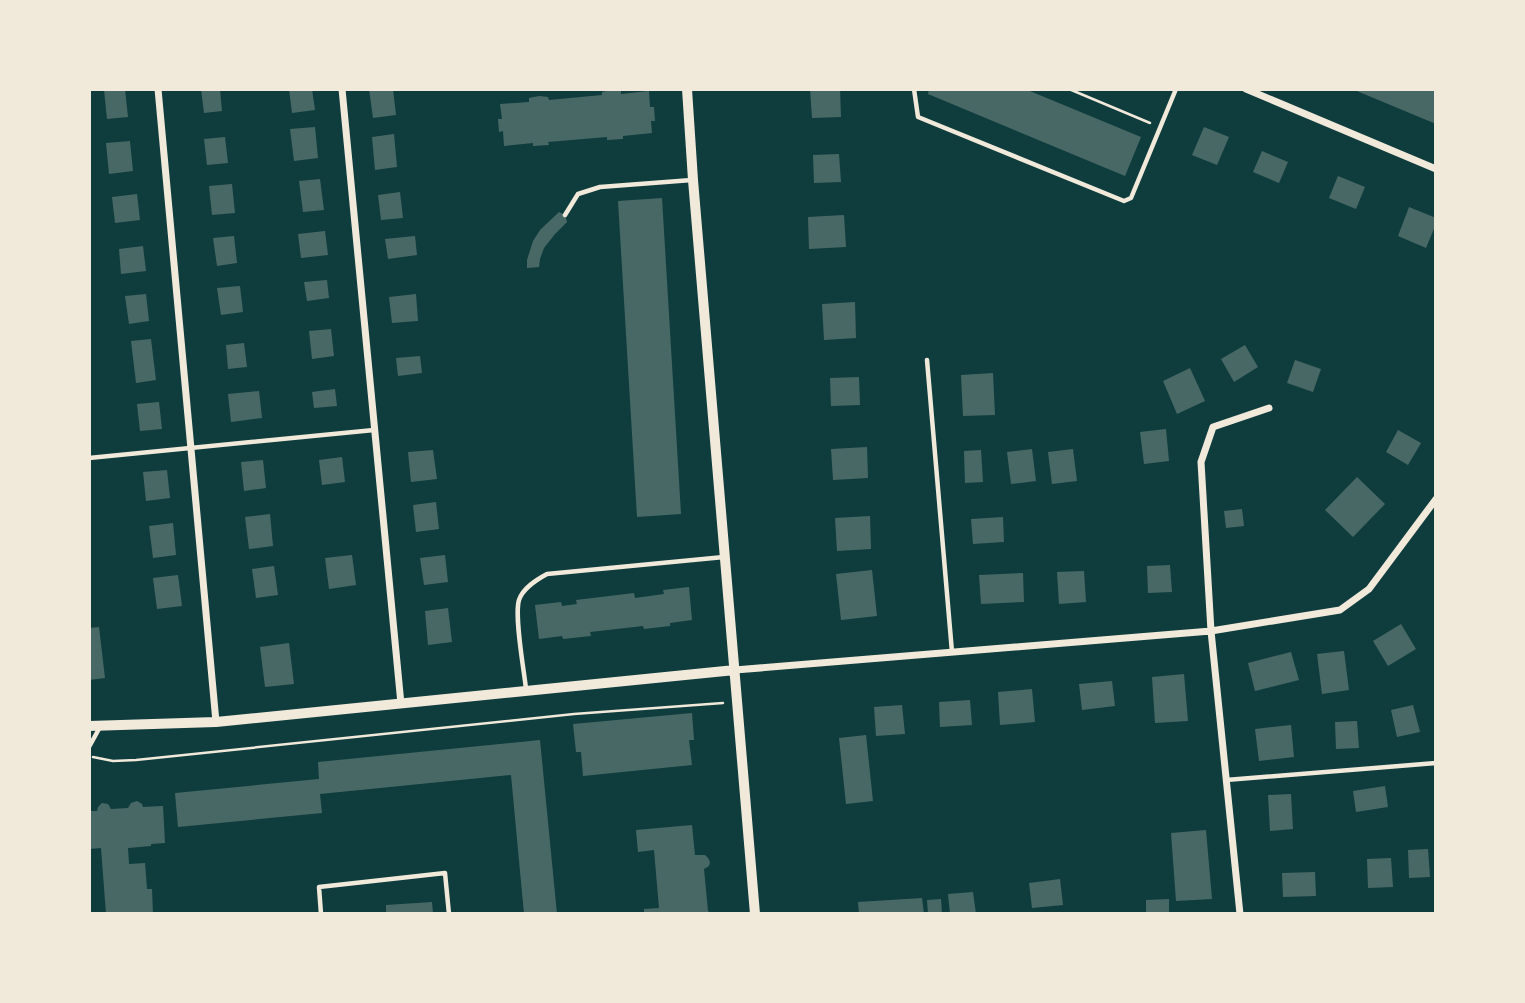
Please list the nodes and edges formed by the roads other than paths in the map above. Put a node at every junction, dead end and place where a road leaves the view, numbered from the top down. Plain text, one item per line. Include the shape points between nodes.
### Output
1 (158, 89) edge
2 (342, 89) edge
3 (687, 89) edge
4 (914, 89) edge
5 (1176, 89) edge
6 (1246, 89) edge
7 (1436, 169) edge
8 (693, 180) junction
9 (565, 215) dead end
10 (927, 360) dead end
11 (1269, 408) dead end
12 (375, 430) junction
13 (191, 447) junction
14 (89, 458) edge
15 (1436, 499) edge
16 (1433, 510) edge
17 (725, 557) junction
18 (1211, 631) junction
19 (953, 652) junction
20 (735, 670) junction
21 (526, 691) junction
22 (401, 704) junction
23 (216, 722) junction
24 (95, 726) edge
25 (89, 747) edge
26 (1436, 763) edge
27 (1226, 780) junction
28 (321, 914) edge
29 (449, 914) edge
30 (755, 914) edge
31 (1240, 914) edge

1 - 13 street
2 - 12 street
3 - 8 street
4 - 5 lane via 918,117 1124,201 1130,198
6 - 7 street
8 - 9 lane via 600,187 578,194
8 - 17 street
10 - 19 lane
11 - 18 street via 1213,428 1201,462
12 - 13 lane
12 - 22 street
13 - 14 lane
13 - 23 street
15 - 16 street
16 - 18 street via 1368,589 1340,610
17 - 20 street
17 - 21 lane via 547,574 531,583 519,600 518,620
18 - 19 street
18 - 27 street
19 - 20 street
20 - 21 street
20 - 30 street
21 - 22 street
22 - 23 street
23 - 24 street
24 - 25 lane
26 - 27 lane
27 - 31 street
28 - 29 lane via 318,887 445,873

